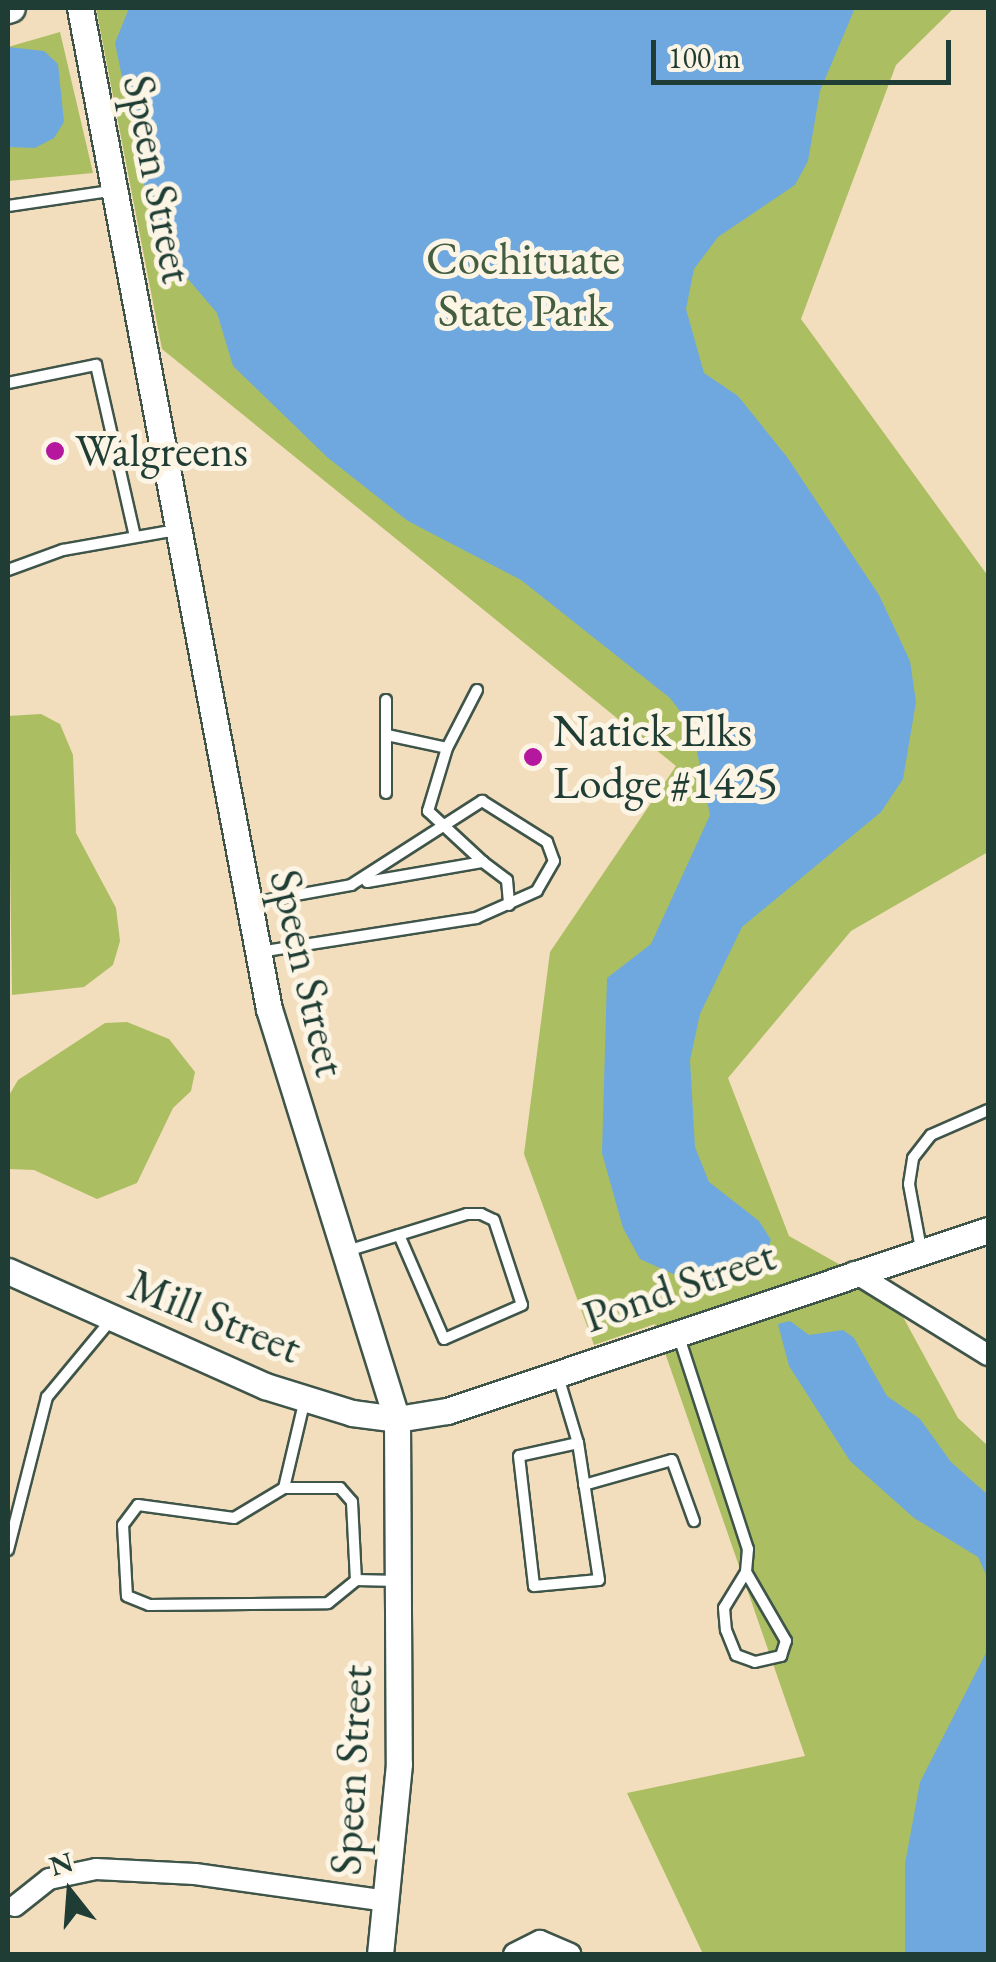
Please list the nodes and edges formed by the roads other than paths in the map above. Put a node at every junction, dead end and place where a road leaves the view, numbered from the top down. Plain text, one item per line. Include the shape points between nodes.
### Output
1 (80, 8) edge
2 (116, 190) junction
3 (8, 206) edge
4 (8, 383) edge
5 (181, 530) junction
6 (135, 537) junction
7 (8, 570) edge
8 (478, 690) dead end
9 (386, 700) dead end
10 (387, 735) junction
11 (447, 748) junction
12 (386, 793) dead end
13 (442, 830) junction
14 (483, 862) junction
15 (351, 885) junction
16 (247, 904) junction
17 (509, 905) junction
18 (258, 952) junction
19 (988, 1110) edge
20 (988, 1230) edge
21 (400, 1235) junction
22 (921, 1249) junction
23 (346, 1251) junction
24 (8, 1271) edge
25 (854, 1272) junction
26 (110, 1321) junction
27 (676, 1331) junction
28 (988, 1356) edge
29 (557, 1372) junction
30 (306, 1398) junction
31 (397, 1420) junction
32 (578, 1444) junction
33 (584, 1485) junction
34 (284, 1488) junction
35 (694, 1521) dead end
36 (8, 1550) edge
37 (746, 1572) junction
38 (356, 1580) junction
39 (401, 1581) junction
40 (387, 1901) junction
41 (14, 1906) dead end
42 (380, 1954) edge
43 (514, 1954) edge
44 (570, 1954) edge

1 - 2 street, Speen Street
2 - 3 lane
2 - 5 street, Speen Street
4 - 6 lane via 96,365
5 - 6 lane
5 - 16 street, Speen Street
6 - 7 lane via 63,550
8 - 11 lane
9 - 10 lane
10 - 11 lane
10 - 12 lane
11 - 13 lane via 428,811
13 - 14 lane
13 - 15 lane
13 - 17 lane via 469,808 492,802 547,842 554,860 548,881
14 - 15 lane
14 - 17 lane via 507,880
15 - 16 lane
16 - 18 street, Speen Street
17 - 18 lane via 476,918
18 - 23 street, Speen Street via 294,1101
19 - 22 lane via 932,1135 913,1158 909,1184
20 - 22 street, Pond Street
21 - 21 lane via 467,1214 494,1220 522,1306 444,1339
21 - 23 lane
22 - 25 street, Pond Street
23 - 31 street, Speen Street
24 - 26 street, Mill Street
25 - 27 street, Pond Street
25 - 28 street
26 - 30 street, Mill Street
26 - 36 lane via 47,1397
27 - 29 street, Pond Street
27 - 37 lane via 748,1549
29 - 31 street, Pond Street via 447,1411
29 - 32 lane
30 - 31 street, Mill Street
30 - 34 lane
31 - 39 street, Speen Street
32 - 33 lane
32 - 33 lane via 519,1456 534,1586 598,1580
33 - 35 lane via 672,1460
34 - 38 lane via 340,1488 352,1502
34 - 38 lane via 234,1518 138,1505 123,1525 127,1596 149,1605 328,1603
37 - 37 lane via 724,1608 736,1655 755,1662 780,1656 786,1641
38 - 39 lane
39 - 40 street, Speen Street via 400,1764
40 - 41 street via 195,1874 96,1869 50,1880
40 - 42 street, Speen Street
43 - 44 street via 540,1941

